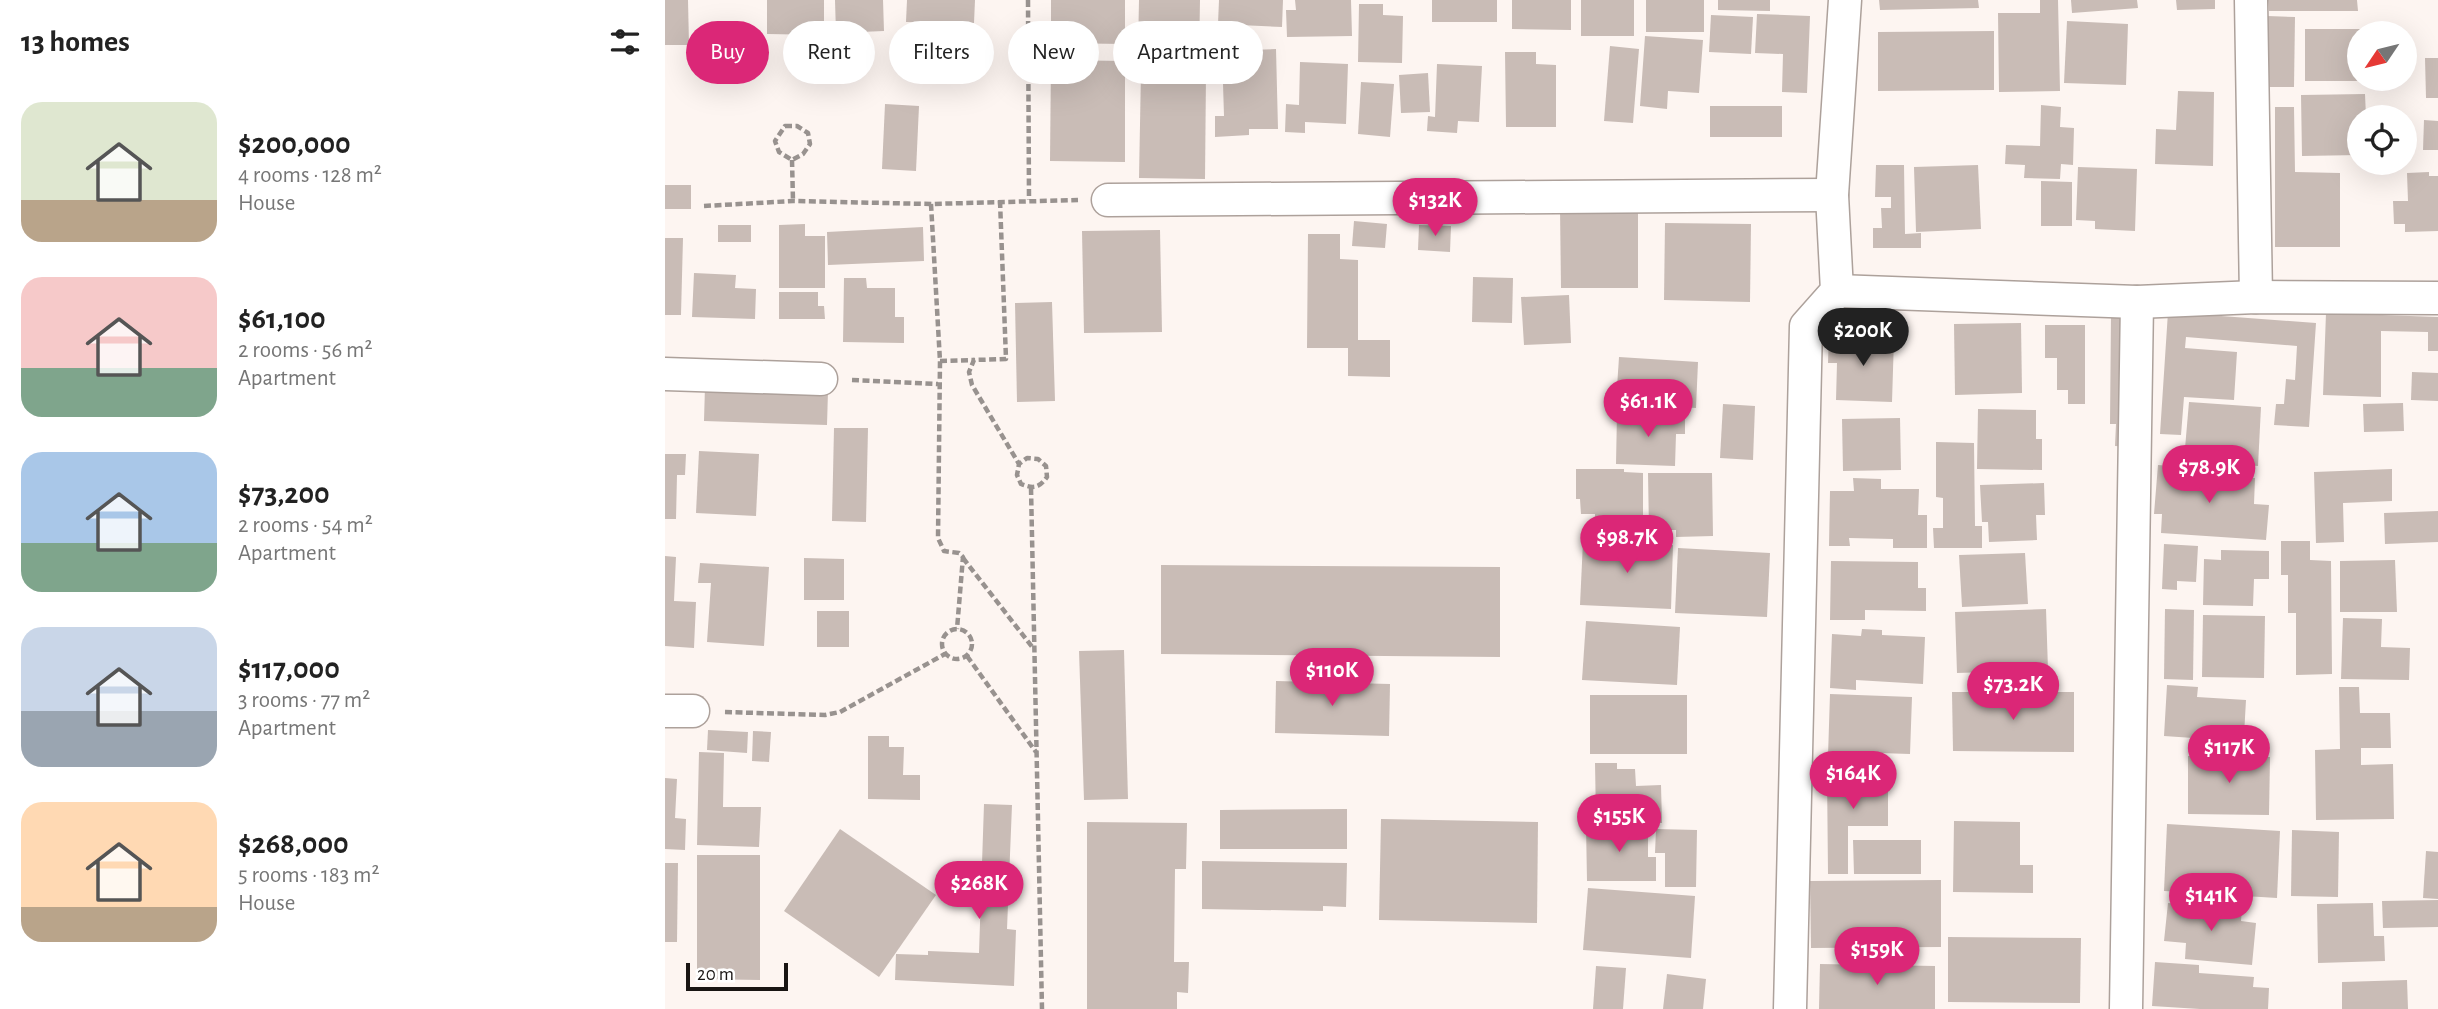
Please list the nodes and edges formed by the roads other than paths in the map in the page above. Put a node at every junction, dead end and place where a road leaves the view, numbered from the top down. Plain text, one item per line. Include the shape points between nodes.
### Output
1 (1845, 0) edge
2 (2251, 0) edge
3 (1832, 195) junction
4 (1108, 200) road end
5 (1837, 291) junction
6 (2256, 297) junction
7 (2438, 298) edge
8 (2137, 302) junction
9 (665, 374) edge
10 (821, 379) road end
11 (1790, 1009) edge
12 (2126, 1009) edge

1 - 3 street
2 - 6 street
3 - 4 street
3 - 5 street
5 - 8 street
5 - 11 street via 1806,326
6 - 7 street
6 - 8 street
8 - 12 street
9 - 10 street

